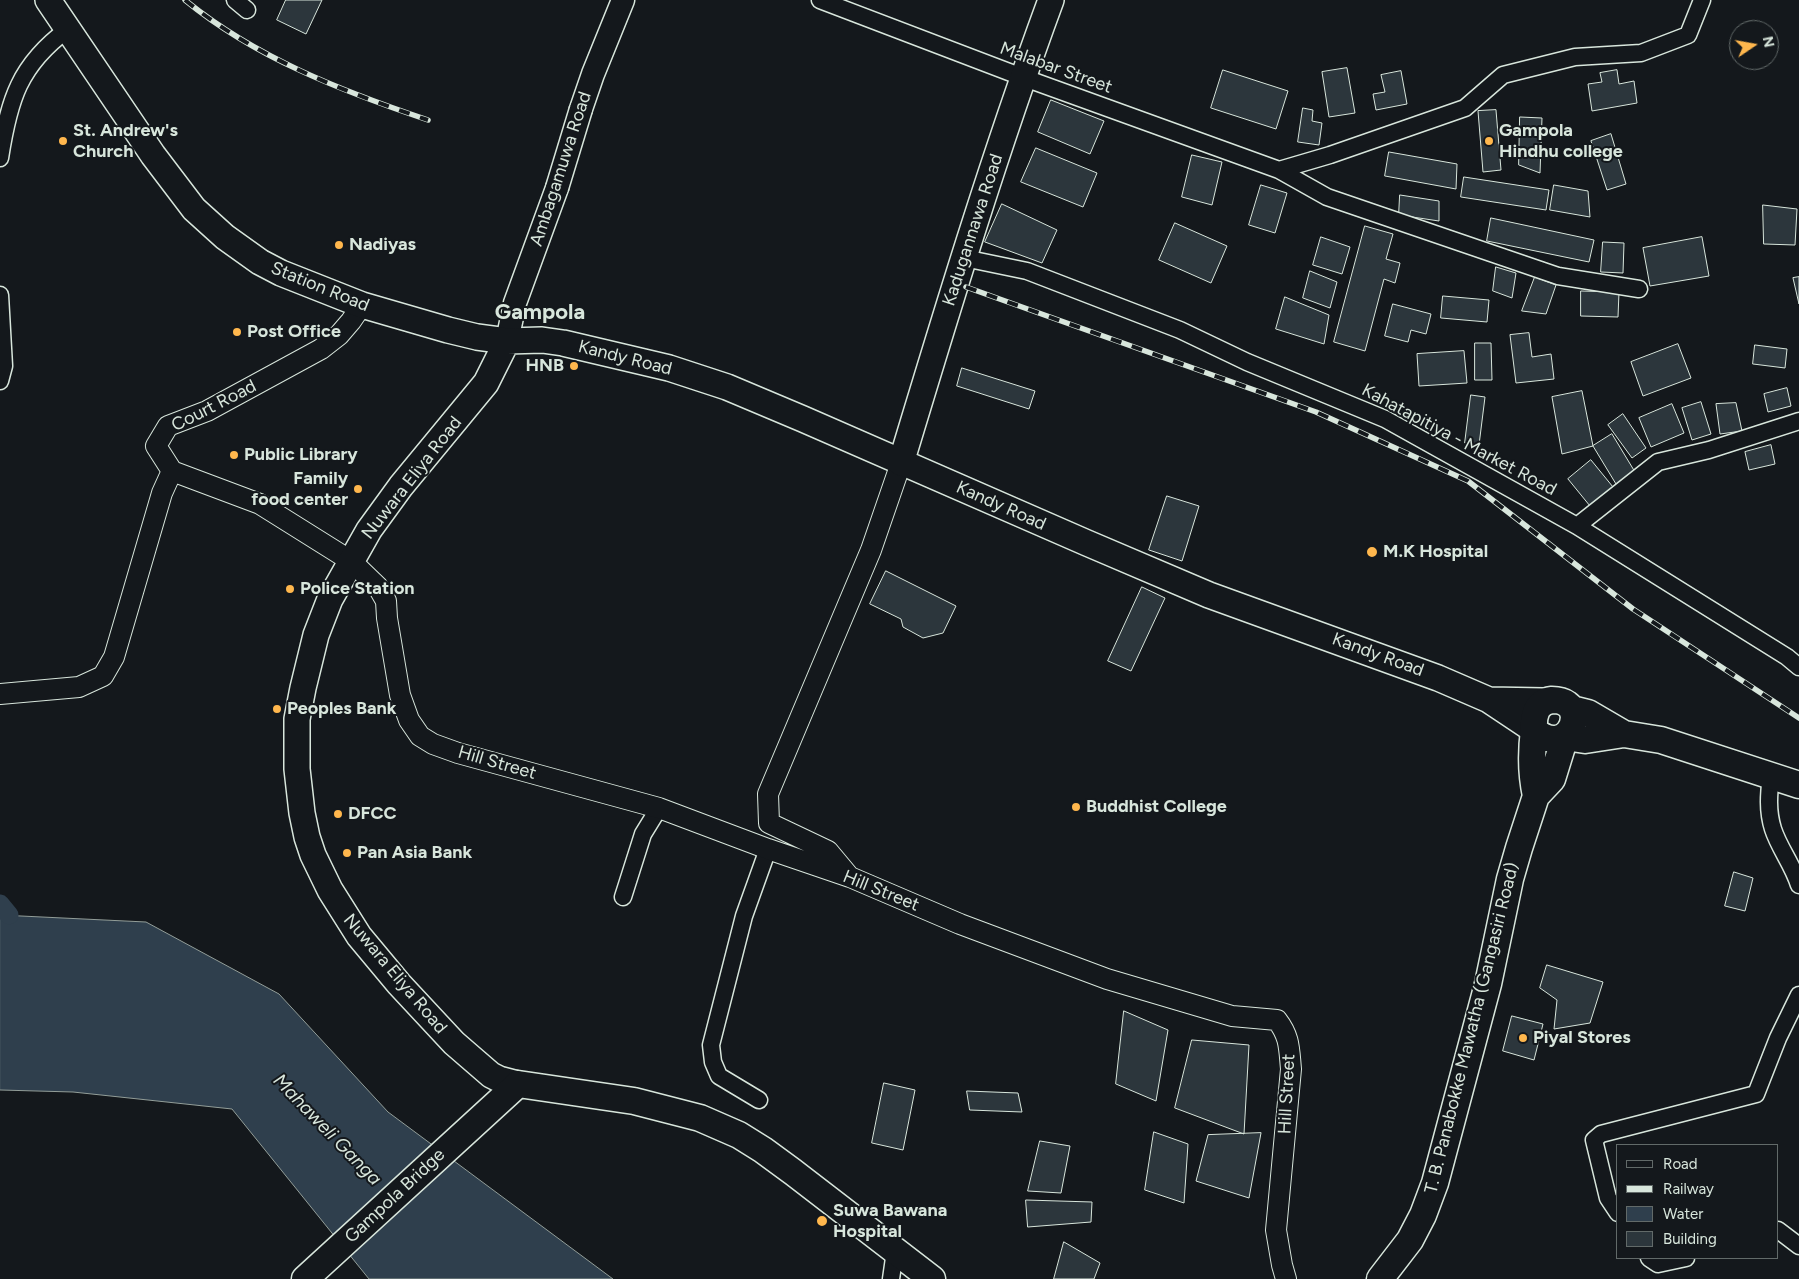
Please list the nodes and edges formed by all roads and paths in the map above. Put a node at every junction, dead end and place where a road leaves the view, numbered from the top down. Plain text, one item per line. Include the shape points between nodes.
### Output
1 (48, 0) edge
2 (623, 0) edge
3 (820, 0) edge
4 (1051, 0) edge
5 (1702, 0) edge
6 (68, 29) junction
7 (1022, 78) junction
8 (0, 158) edge
9 (1279, 170) junction
10 (964, 258) junction
11 (1639, 289) dead end
12 (0, 295) edge
13 (362, 305) junction
14 (507, 341) junction
15 (0, 381) edge
16 (1799, 421) edge
17 (902, 463) junction
18 (172, 471) junction
19 (1577, 526) junction
20 (351, 561) junction
21 (1799, 667) edge
22 (0, 694) edge
23 (1489, 700) junction
24 (1544, 701) junction
25 (1572, 709) junction
26 (1534, 730) junction
27 (1624, 734) junction
28 (1565, 737) junction
29 (1771, 774) junction
30 (1799, 784) edge
31 (1536, 796) junction
32 (659, 808) junction
33 (768, 849) junction
34 (850, 877) junction
35 (1799, 885) edge
36 (623, 897) dead end
37 (1799, 995) edge
38 (518, 1084) junction
39 (759, 1100) dead end
40 (1616, 1210) edge
41 (1779, 1231) edge
42 (1799, 1246) edge
43 (895, 1251) junction
44 (1650, 1259) edge
45 (1681, 1259) edge
46 (305, 1279) edge
47 (891, 1279) edge
48 (932, 1279) edge
49 (1286, 1279) edge
50 (1380, 1279) edge

1 - 6 main road, Station Road
2 - 14 main road, Ambagamuwa Road, bridge via 581,108 558,188 515,303
3 - 7 street, Malabar Street
4 - 7 main road, Kadugannawa Road
5 - 9 street via 1688,35 1641,53 1576,57 1503,75 1465,108
6 - 8 street via 40,53 20,82 5,124
6 - 13 main road, Station Road via 194,209 225,238 281,274
7 - 9 street, Malabar Street
7 - 10 main road, Kadugannawa Road
9 - 11 street, Malabar Street via 1327,197 1558,276
10 - 17 main road, Kadugannawa Road
10 - 19 street, Kahatapitiya - Market Road via 1027,271 1180,330 1247,362 1385,419
12 - 15 street via 4,366
13 - 14 main road, Station Road via 467,335
13 - 18 street, Court Road via 339,335 321,349 207,412 168,426 156,446
14 - 17 main road, Kandy Road via 563,343 669,368 804,419
14 - 20 main road, Nuwara Eliya Road via 486,383 385,506
16 - 19 street via 1658,462
17 - 23 main road, Kandy Road via 1209,594 1394,661
17 - 34 street via 871,550 768,794 769,823 828,851
18 - 20 street via 260,504
18 - 22 street via 162,493 114,657 103,676 79,687
19 - 21 street, Kahatapitiya - Market Road
20 - 32 street, Hill Street via 378,588 386,602 400,695 409,720 420,736 458,753
20 - 38 main road, Nuwara Eliya Road via 330,599 316,635 297,719 298,784 307,837 321,873 343,912 399,984 480,1067 499,1079
23 - 24 main road, Kandy Road
23 - 26 main road, Kandy Road
24 - 25 highway via 1559,701
24 - 26 highway via 1535,714
25 - 27 highway via 1588,713
25 - 28 highway via 1574,717 1570,732
26 - 28 highway via 1549,738
26 - 31 highway, T. B. Panabokke Mawatha (Gangasiri Road) via 1531,773
27 - 28 highway via 1585,740
27 - 29 highway via 1661,740
28 - 31 highway, T. B. Panabokke Mawatha (Gangasiri Road) via 1552,779
29 - 30 highway
29 - 35 street via 1768,808 1773,830
31 - 50 highway, T. B. Panabokke Mawatha (Gangasiri Road) via 1510,879 1488,984 1435,1183 1410,1240
32 - 33 street, Hill Street
32 - 36 street via 643,834
33 - 34 street, Hill Street
33 - 39 street via 744,916 711,1045 719,1076
34 - 49 street, Hill Street via 960,924 1107,979 1232,1016 1277,1020 1286,1033 1291,1069 1276,1230
37 - 40 street via 1756,1094 1601,1134 1594,1140 1608,1198
38 - 43 highway via 634,1101 700,1118 763,1150
38 - 46 highway, Gampola Bridge
41 - 42 street
43 - 47 street
43 - 48 highway
44 - 45 street via 1658,1264

